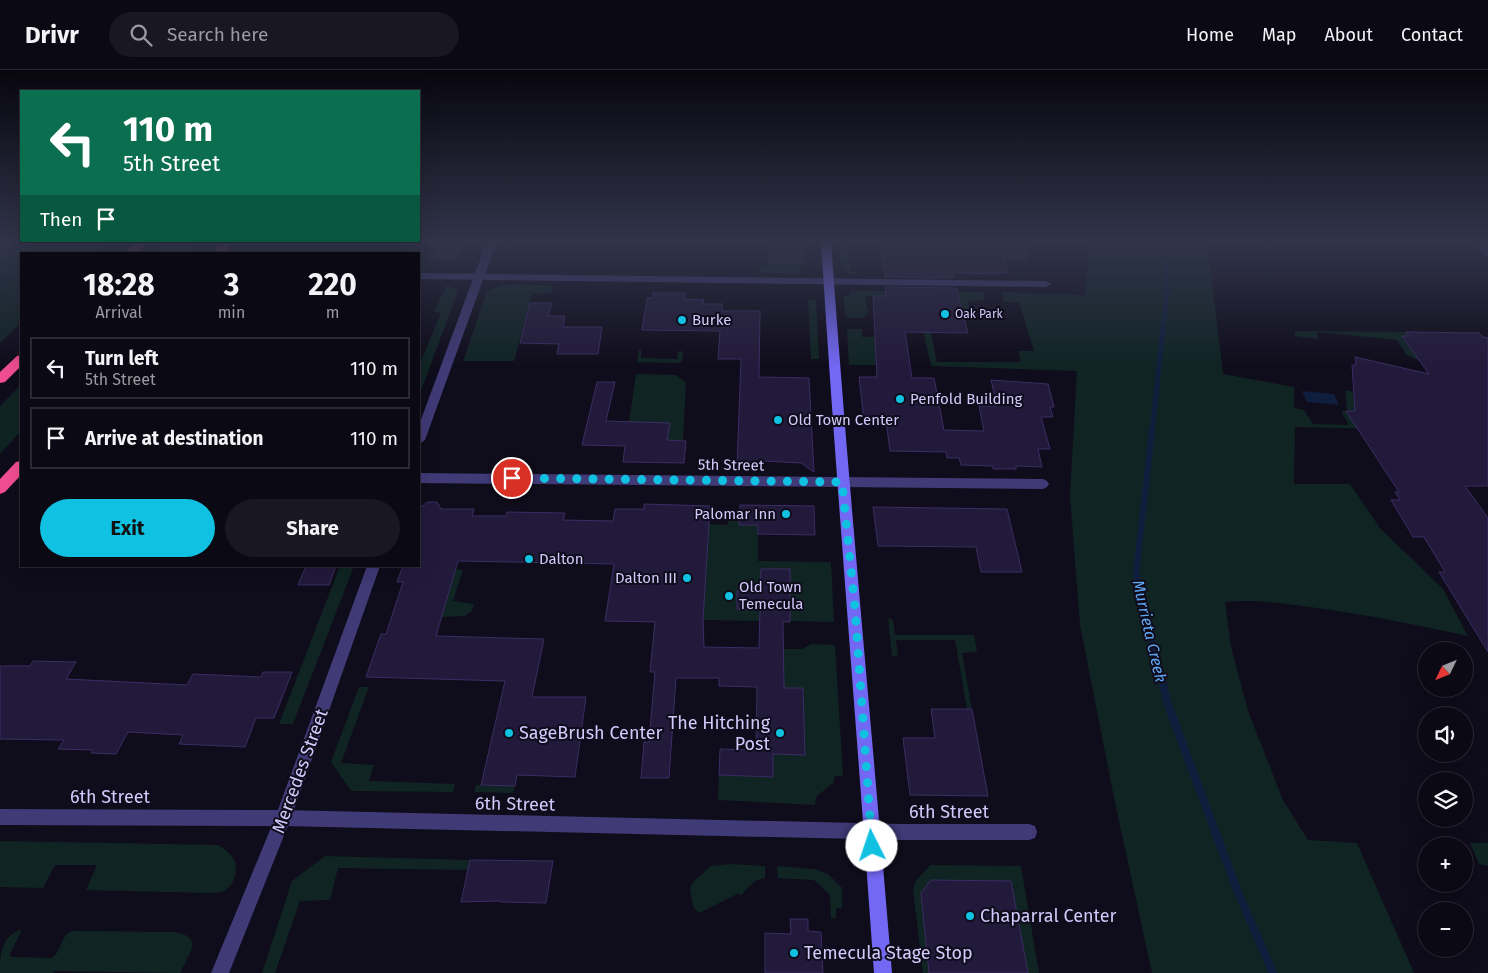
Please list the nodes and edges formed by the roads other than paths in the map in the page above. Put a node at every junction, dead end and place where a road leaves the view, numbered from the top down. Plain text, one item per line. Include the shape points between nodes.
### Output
1 (476, 283) edge
2 (828, 283) edge
3 (984, 283) edge
4 (1046, 284) dead end
5 (20, 360) edge
6 (0, 379) edge
7 (420, 437) edge
8 (20, 467) edge
9 (420, 478) edge
10 (842, 482) junction
11 (1043, 484) dead end
12 (0, 488) edge
13 (374, 567) edge
14 (0, 817) edge
15 (283, 818) junction
16 (871, 832) junction
17 (1029, 832) dead end
18 (220, 973) edge
19 (883, 973) edge

1 - 7 street
2 - 10 main road
3 - 4 street
5 - 6 highway
8 - 12 highway
9 - 10 street, 5th Street
10 - 11 street, 5th Street
10 - 16 main road via 855,608
13 - 15 street, Mercedes Street
14 - 15 street, 6th Street
15 - 16 street, 6th Street
15 - 18 street, Mercedes Street
16 - 17 street, 6th Street
16 - 19 main road

